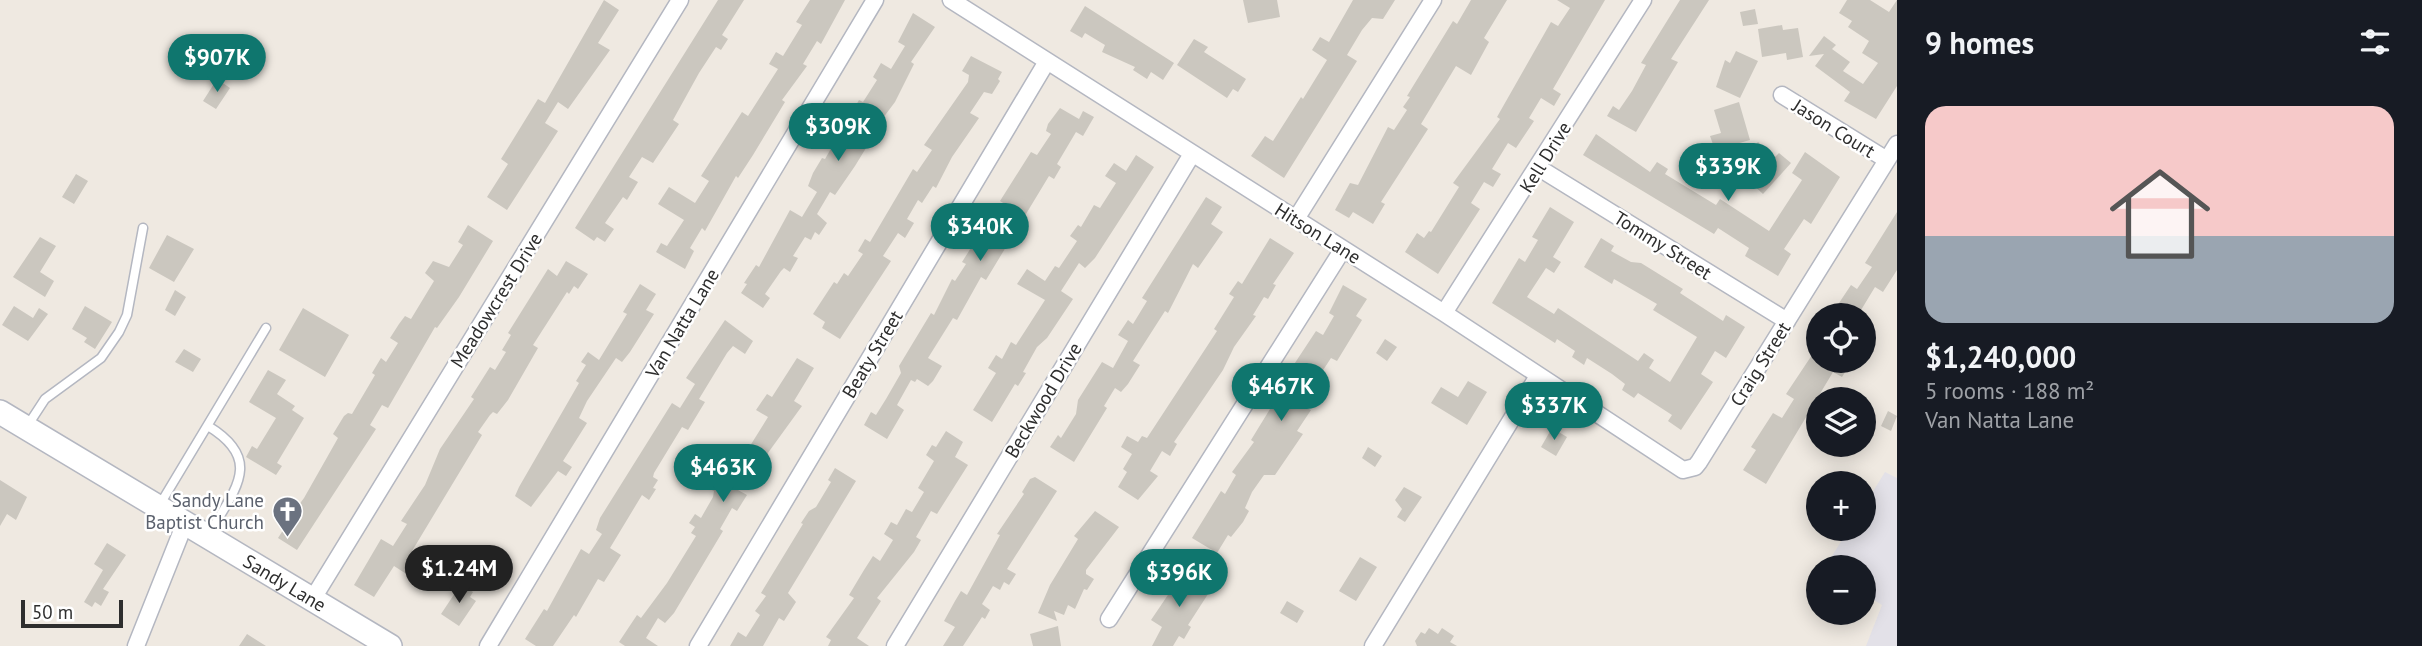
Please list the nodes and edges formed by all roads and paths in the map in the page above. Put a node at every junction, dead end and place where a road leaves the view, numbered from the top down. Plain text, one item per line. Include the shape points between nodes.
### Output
1 (680, 0) edge
2 (875, 0) edge
3 (951, 0) edge
4 (1433, 0) edge
5 (1643, 0) edge
6 (1046, 63) junction
7 (1782, 95) dead end
8 (1897, 144) edge
9 (1192, 154) junction
10 (1887, 160) junction
11 (1539, 168) junction
12 (1296, 219) junction
13 (143, 228) dead end
14 (1343, 249) junction
15 (1444, 313) junction
16 (1787, 321) junction
17 (266, 328) dead end
18 (1538, 376) junction
19 (0, 412) edge
20 (208, 426) junction
21 (27, 428) junction
22 (1683, 470) joint
23 (159, 507) junction
24 (185, 523) junction
25 (208, 537) junction
26 (312, 600) junction
27 (1108, 619) dead end
28 (136, 646) edge
29 (390, 646) edge
30 (488, 646) edge
31 (698, 646) edge
32 (895, 646) edge
33 (1373, 646) edge

1 - 26 street, Meadowcrest Drive
2 - 30 street, Van Natta Lane
3 - 6 street, Hitson Lane
4 - 12 street
5 - 11 street, Kell Drive
6 - 9 street, Hitson Lane
6 - 31 street, Beaty Street
7 - 10 street, Jason Court
8 - 10 street, Craig Street
9 - 12 street, Hitson Lane
9 - 32 street, Beckwood Drive
10 - 16 street, Craig Street
11 - 15 street, Kell Drive
11 - 16 street, Tommy Street
12 - 14 street, Hitson Lane
13 - 21 lane via 127,315 119,331 101,358 45,399
14 - 15 street, Hitson Lane
14 - 27 street
15 - 18 street, Hitson Lane
16 - 22 street, Craig Street via 1699,462
17 - 20 lane
18 - 22 street, Hitson Lane
18 - 33 street
19 - 21 street, Sandy Lane
20 - 23 lane
20 - 25 lane via 235,447 240,473
21 - 23 street, Sandy Lane
23 - 24 street, Sandy Lane
24 - 25 street, Sandy Lane
24 - 28 street
25 - 26 street, Sandy Lane
26 - 29 street, Sandy Lane

